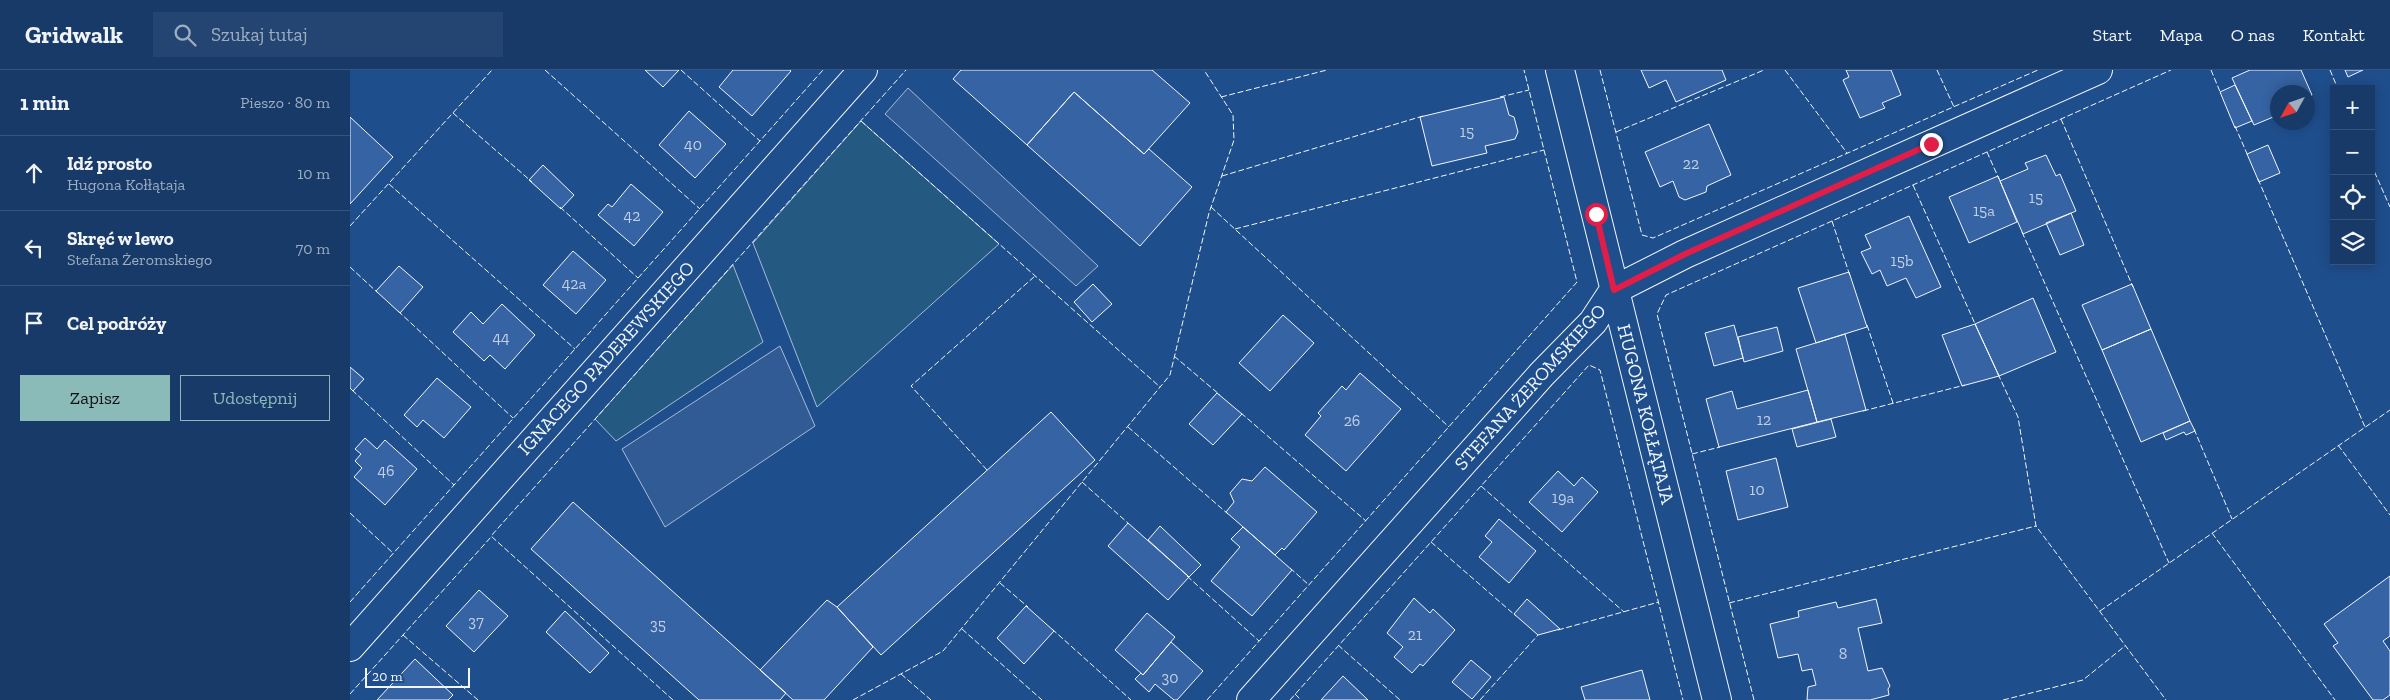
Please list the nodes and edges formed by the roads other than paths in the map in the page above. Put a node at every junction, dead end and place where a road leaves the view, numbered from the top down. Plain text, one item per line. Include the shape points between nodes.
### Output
1 (863, 70) edge
2 (1560, 70) edge
3 (2098, 70) edge
4 (1614, 290) junction
5 (350, 647) edge
6 (1251, 700) edge
7 (1717, 700) edge

1 - 5 street, IGNACEGO PADEREWSKIEGO
2 - 4 street, HUGONA KOŁŁĄTAJA
3 - 4 street, STEFANA ŻEROMSKIEGO via 1685,254
4 - 6 street, STEFANA ŻEROMSKIEGO via 1593,322 1542,374
4 - 7 street, HUGONA KOŁŁĄTAJA

